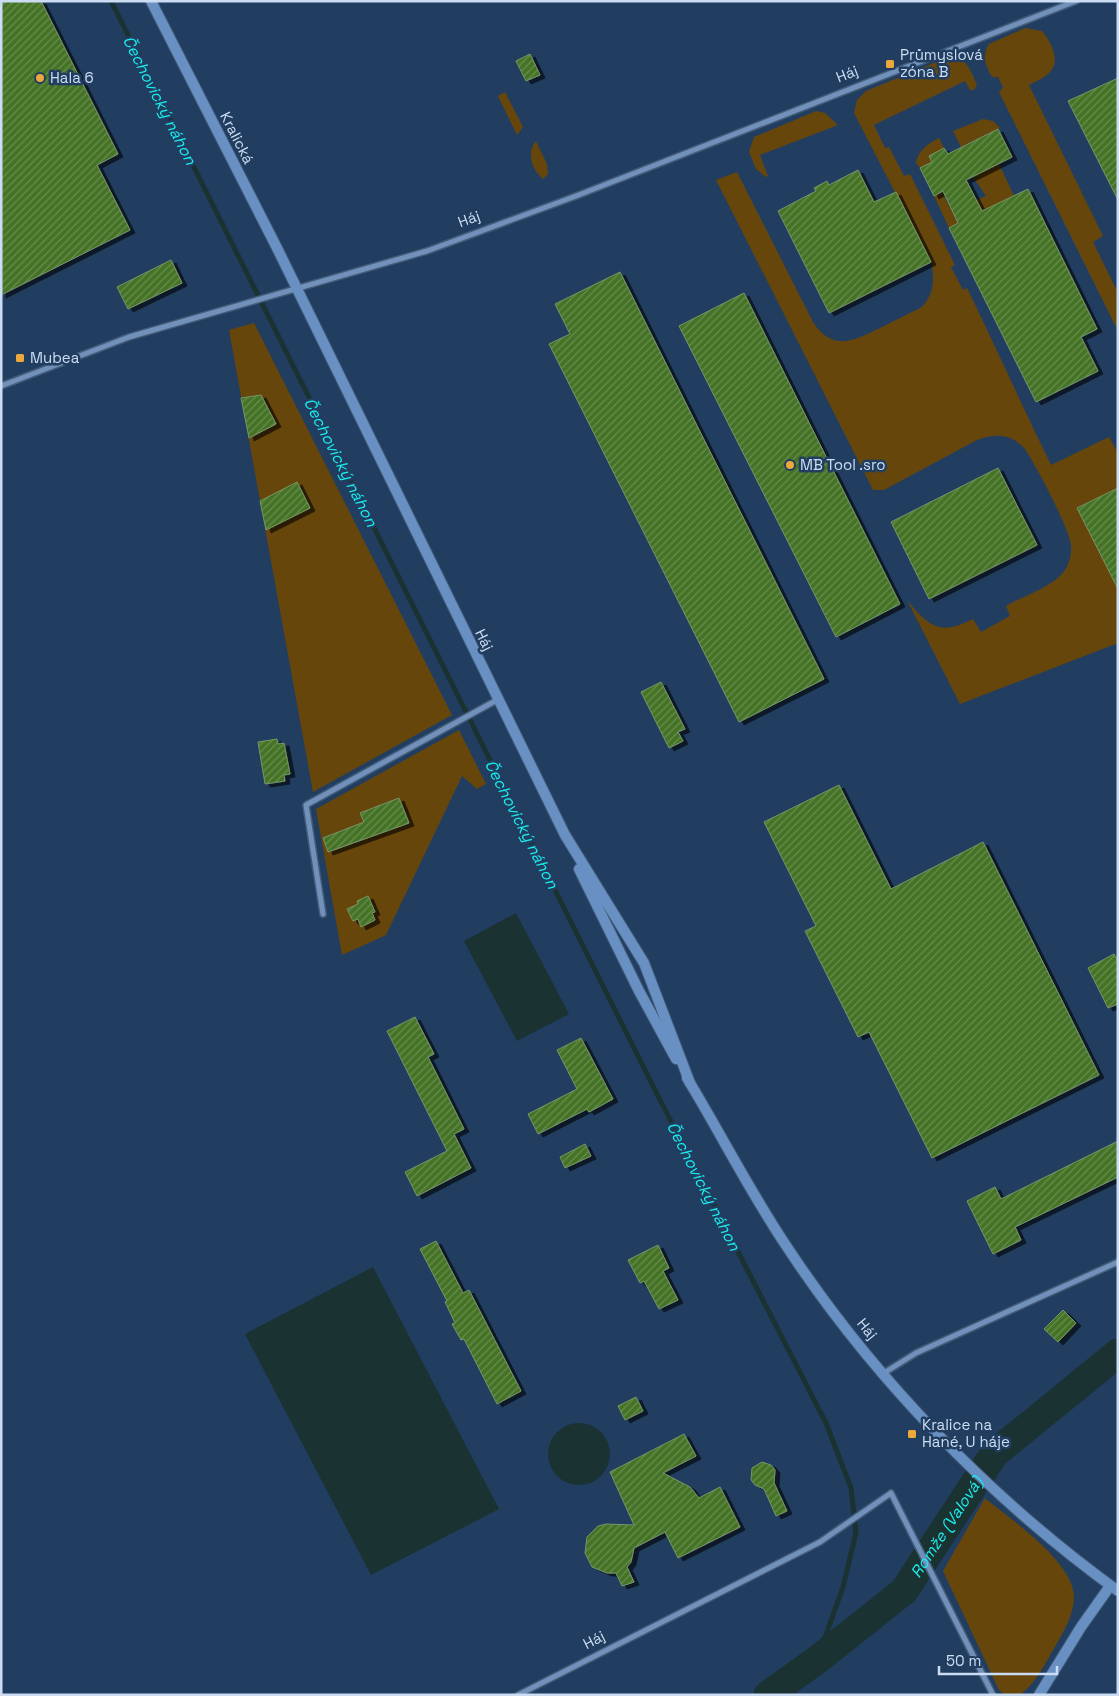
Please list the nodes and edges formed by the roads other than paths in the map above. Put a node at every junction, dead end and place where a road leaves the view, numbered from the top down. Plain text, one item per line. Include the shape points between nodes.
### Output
1 (151, 1) edge
2 (1076, 1) edge
3 (296, 288) junction
4 (1, 386) edge
5 (497, 700) junction
6 (565, 835) junction
7 (323, 914) dead end
8 (690, 1083) junction
9 (1118, 1262) edge
10 (884, 1373) junction
11 (1114, 1589) edge
12 (518, 1695) edge
13 (993, 1695) edge
14 (1039, 1695) edge

1 - 3 main road, Kralická
2 - 3 street, Háj via 427,251
3 - 4 street via 129,337
3 - 5 main road, Háj
5 - 6 main road, Háj
5 - 7 street via 306,805
6 - 8 main road, Háj via 628,971
6 - 8 main road, Háj via 644,963
8 - 10 main road, Háj via 741,1175 787,1248
9 - 10 street via 916,1353
10 - 11 main road, Háj via 957,1454 997,1492
11 - 14 main road via 1076,1634
12 - 13 street, Háj via 820,1542 891,1493

